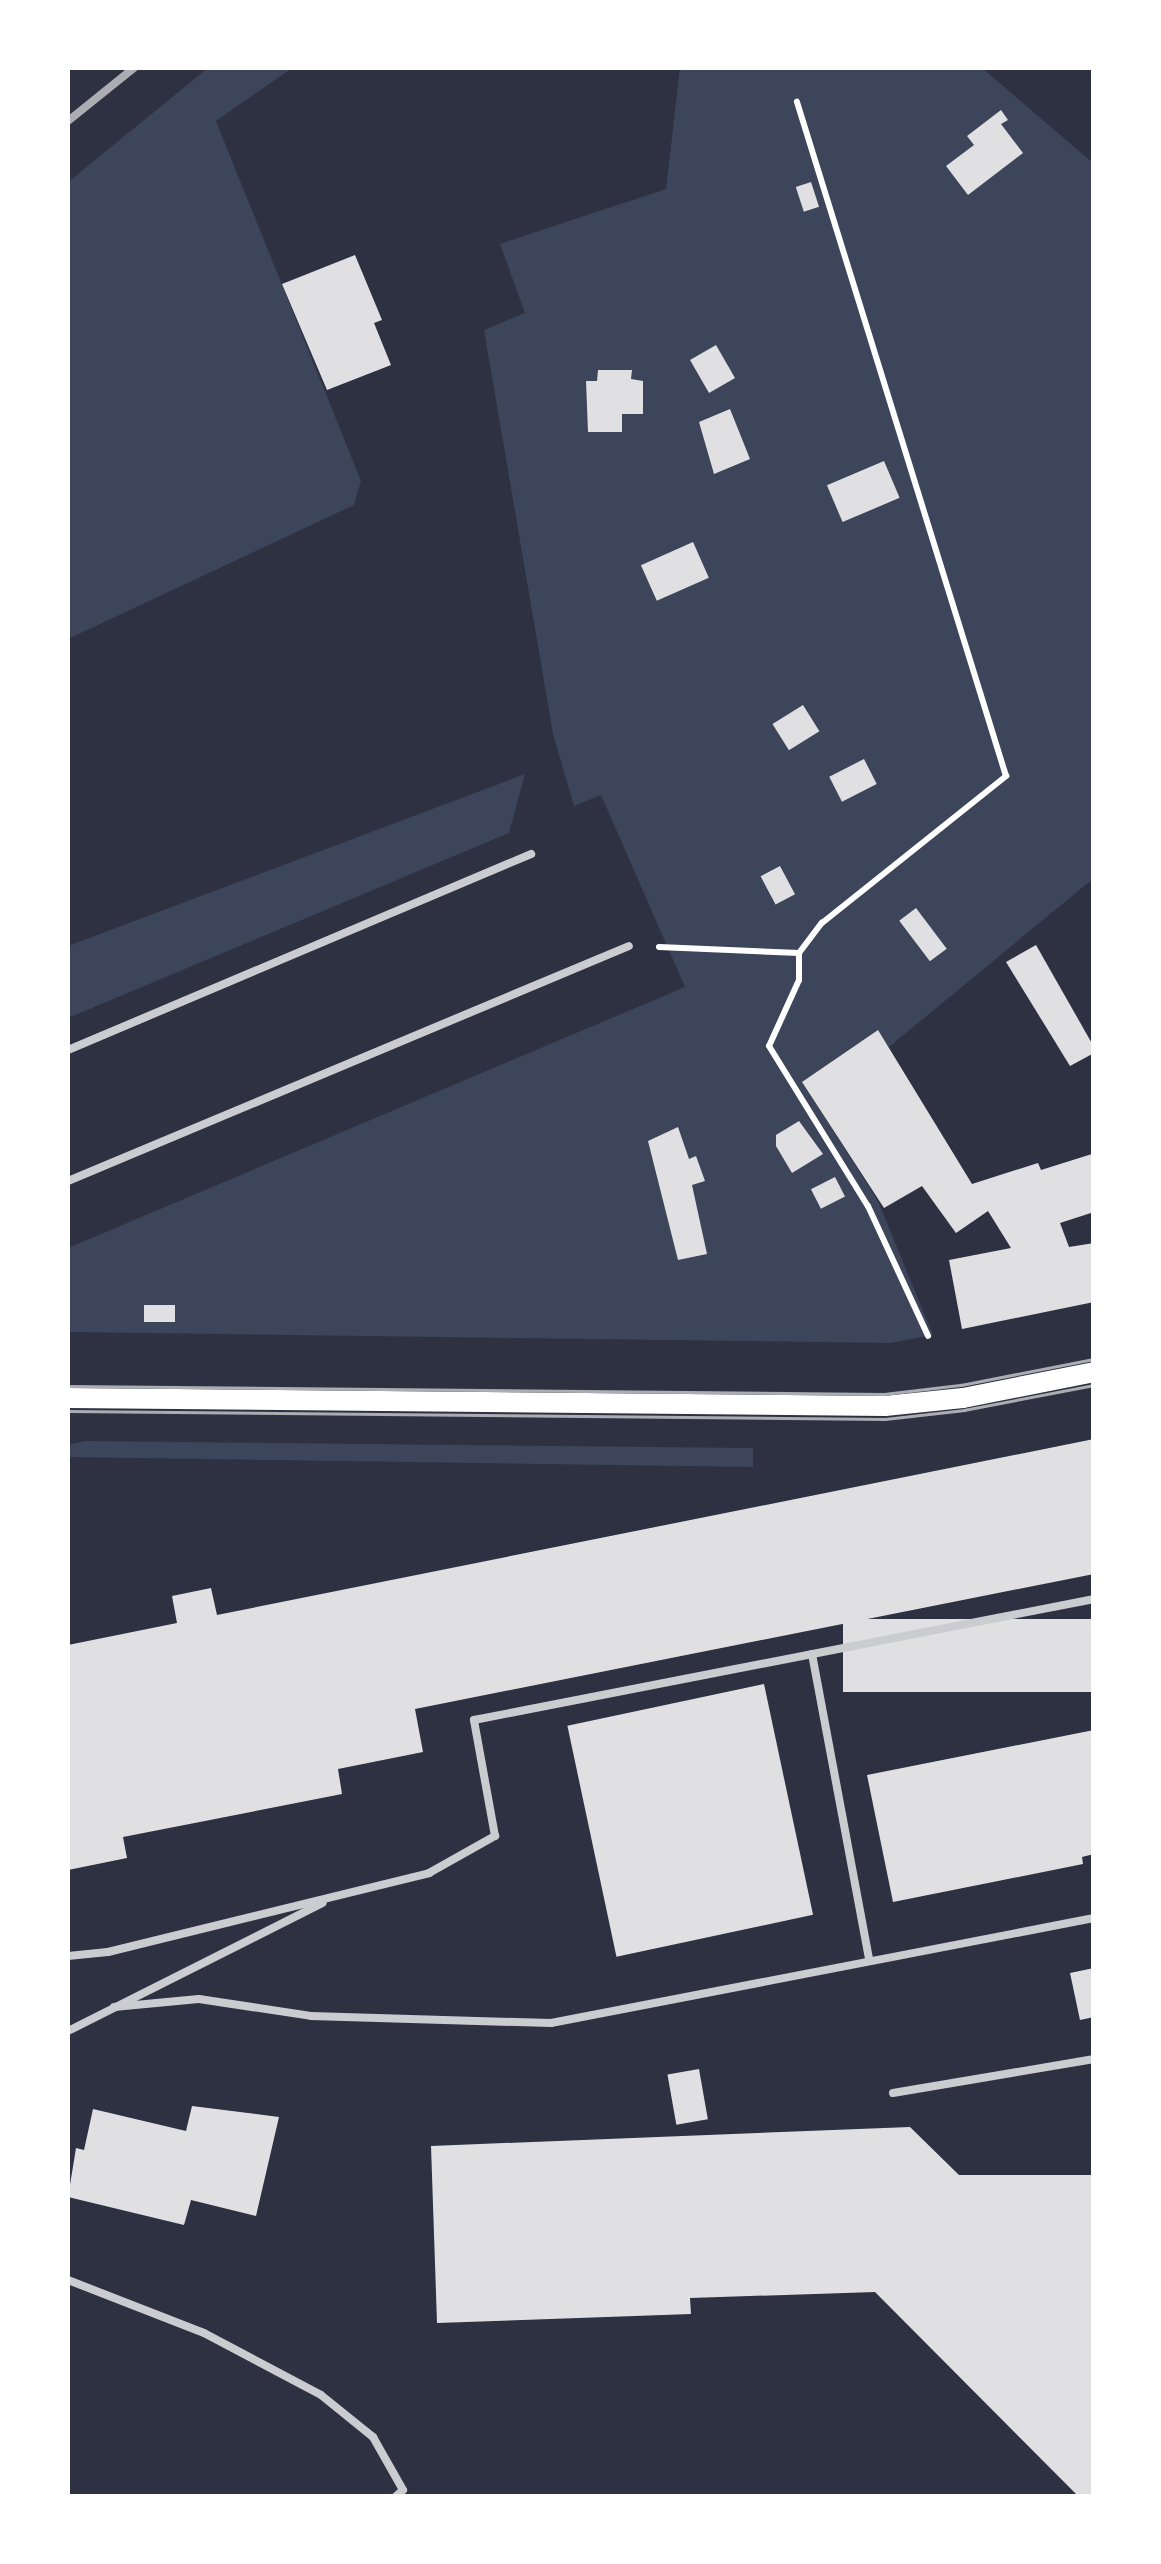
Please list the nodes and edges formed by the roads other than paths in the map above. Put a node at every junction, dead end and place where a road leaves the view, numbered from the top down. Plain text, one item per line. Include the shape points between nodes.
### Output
1 (530, 854) dead end
2 (630, 946) road end
3 (68, 1050) edge
4 (68, 1181) edge
5 (1094, 1372) edge
6 (68, 1398) edge
7 (1094, 1599) edge
8 (812, 1654) junction
9 (336, 1896) junction
10 (1094, 1918) edge
11 (68, 1956) edge
12 (869, 1959) junction
13 (114, 2007) junction
14 (68, 2031) edge
15 (1094, 2059) edge
16 (892, 2093) dead end
17 (68, 2280) edge
18 (396, 2496) edge

1 - 3 lane
2 - 4 lane
5 - 6 main road via 885,1406
7 - 8 lane
8 - 9 lane via 474,1720 496,1836 429,1873
8 - 12 lane
9 - 11 lane
9 - 13 lane
10 - 12 lane
12 - 13 lane via 551,2023 311,2016 199,1999
13 - 14 lane
15 - 16 lane
17 - 18 lane via 204,2332 321,2395 373,2437 403,2490

